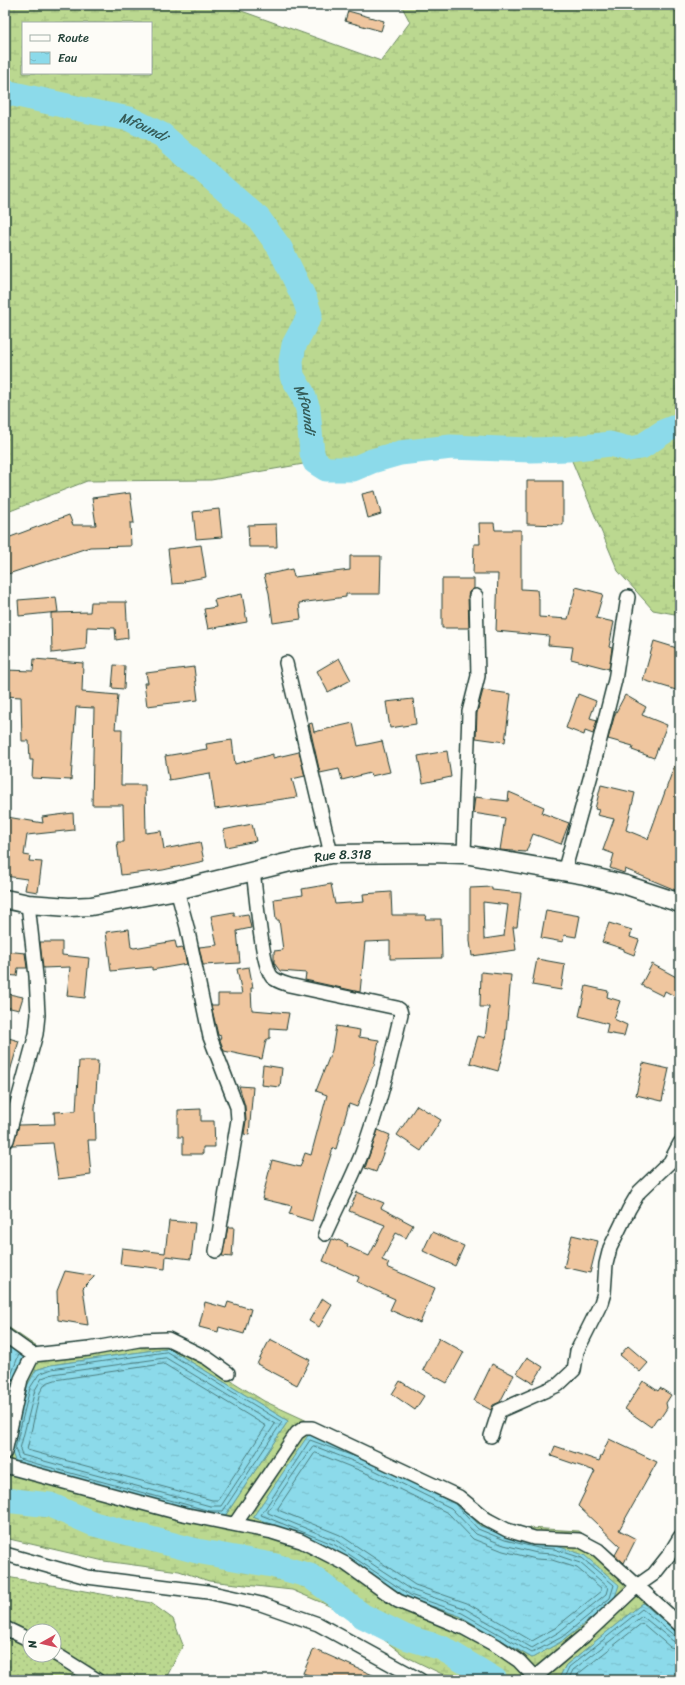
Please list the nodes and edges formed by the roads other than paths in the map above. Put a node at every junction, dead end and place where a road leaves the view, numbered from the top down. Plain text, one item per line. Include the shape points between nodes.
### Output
1 (476, 596) dead end
2 (628, 597) dead end
3 (286, 663) dead end
4 (331, 854) junction
5 (464, 854) junction
6 (253, 871) junction
7 (564, 872) junction
8 (177, 890) junction
9 (5, 899) edge
10 (680, 903) edge
11 (28, 904) junction
12 (7, 1140) dead end
13 (680, 1143) edge
14 (325, 1234) dead end
15 (216, 1251) dead end
16 (5, 1336) edge
17 (33, 1355) junction
18 (228, 1373) dead end
19 (491, 1436) dead end
20 (5, 1452) edge
21 (5, 1466) edge
22 (234, 1524) junction
23 (680, 1537) edge
24 (5, 1554) edge
25 (637, 1586) junction
26 (680, 1625) edge
27 (5, 1628) edge
28 (22, 1636) edge
29 (62, 1658) edge
30 (535, 1679) edge
31 (97, 1680) edge
32 (420, 1680) edge

1 - 5 street via 478,676 469,712
2 - 7 street via 615,680
3 - 4 street
4 - 5 main road, Rue 8.318
4 - 6 main road, Rue 8.318
5 - 7 main road, Rue 8.318
6 - 8 main road, Rue 8.318
6 - 14 street via 264,961 272,977 289,985 397,1008 401,1014 368,1137
7 - 10 main road, Rue 8.318 via 626,885
8 - 11 main road, Rue 8.318 via 91,906
8 - 15 street via 210,1037 238,1107
9 - 11 main road, Rue 8.318
11 - 12 street via 38,1015 36,1034
13 - 19 street via 670,1162 639,1192 610,1248 604,1293 577,1351 574,1370 558,1385 499,1411
16 - 17 street
17 - 18 street via 139,1340 168,1339 207,1358
17 - 20 street via 21,1379
21 - 22 street via 183,1514
22 - 25 street via 297,1433 304,1428 312,1428 458,1497 486,1519 507,1530 534,1538 579,1540 598,1550
22 - 30 street via 301,1541 332,1555 398,1601 464,1628 497,1646 519,1661
23 - 25 street via 654,1574
24 - 32 street via 87,1577 208,1592 261,1604 318,1624
25 - 26 street
25 - 30 street
27 - 28 street
29 - 31 street

